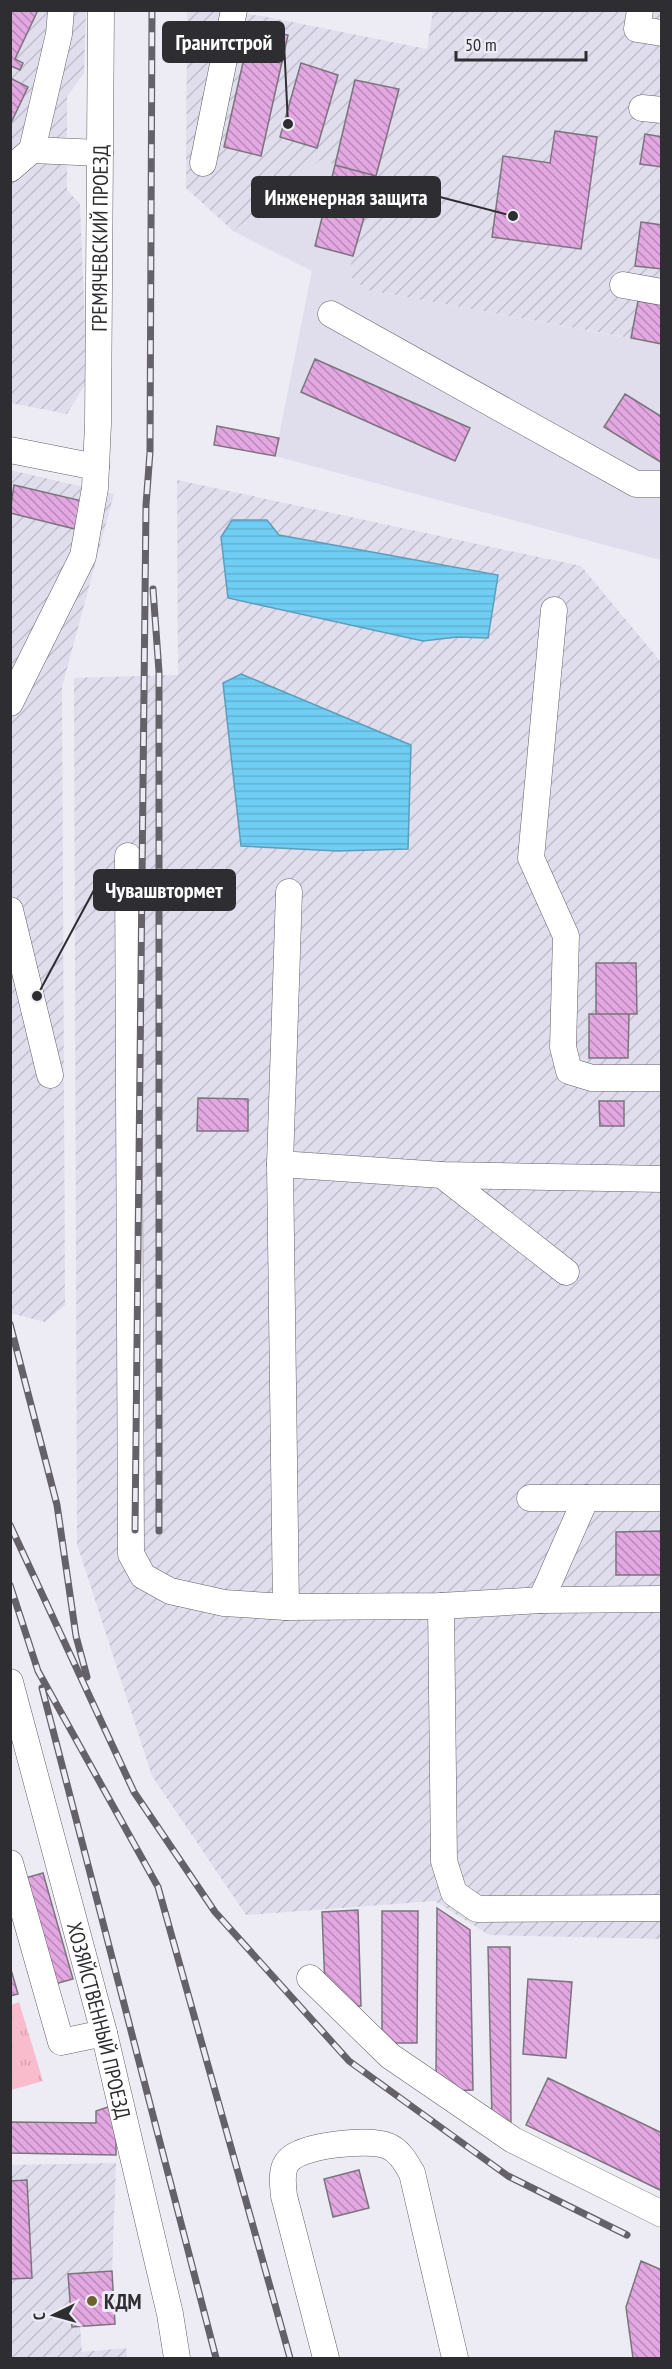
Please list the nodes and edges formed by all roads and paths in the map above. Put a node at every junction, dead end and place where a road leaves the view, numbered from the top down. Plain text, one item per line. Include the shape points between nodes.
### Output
1 (61, 10) edge
2 (101, 10) edge
3 (234, 10) edge
4 (640, 10) edge
5 (662, 33) edge
6 (32, 150) junction
7 (100, 153) junction
8 (203, 163) dead end
9 (10, 169) edge
10 (623, 285) dead end
11 (662, 292) edge
12 (331, 314) dead end
13 (10, 450) edge
14 (96, 467) junction
15 (662, 484) edge
16 (554, 610) dead end
17 (10, 703) edge
18 (128, 856) dead end
19 (289, 892) dead end
20 (10, 910) edge
21 (50, 1075) dead end
22 (662, 1078) edge
23 (280, 1164) junction
24 (442, 1175) junction
25 (662, 1179) edge
26 (566, 1272) dead end
27 (530, 1498) dead end
28 (586, 1498) junction
29 (662, 1498) edge
30 (662, 1599) edge
31 (541, 1600) junction
32 (441, 1606) junction
33 (286, 1607) junction
34 (10, 1682) edge
35 (10, 1863) edge
36 (662, 1908) edge
37 (20, 1928) edge
38 (310, 1978) dead end
39 (104, 2033) junction
40 (662, 2214) edge
41 (177, 2358) edge
42 (326, 2358) edge
43 (454, 2358) edge

1 - 6 street
2 - 7 street, ГРЕМЯЧЕВСКИЙ ПРОЕЗД
3 - 8 street
4 - 5 street via 637,29
6 - 7 street
6 - 9 street
7 - 14 street, ГРЕМЯЧЕВСКИЙ ПРОЕЗД
10 - 11 street
12 - 15 street via 636,484
13 - 14 street
14 - 17 street, ГРЕМЯЧЕВСКИЙ ПРОЕЗД via 83,556
16 - 22 street via 531,858 566,936 563,1047 569,1071 592,1078
18 - 33 street via 131,1554 143,1576 170,1591 224,1603
19 - 23 street
20 - 21 street
23 - 24 street
23 - 33 street
24 - 25 street
24 - 26 street
27 - 28 street
28 - 29 street
28 - 31 street
30 - 31 street
31 - 32 street
32 - 33 street
32 - 36 street via 444,1861 454,1893 477,1909
34 - 39 street, ХОЗЯЙСТВЕННЫЙ ПРОЕЗД
35 - 37 street
37 - 39 street via 62,2042
38 - 40 street via 390,2056 513,2140
39 - 41 street, ХОЗЯЙСТВЕННЫЙ ПРОЕЗД
42 - 43 street via 284,2196 283,2174 288,2161 301,2153 368,2141 390,2146 404,2158 412,2174

